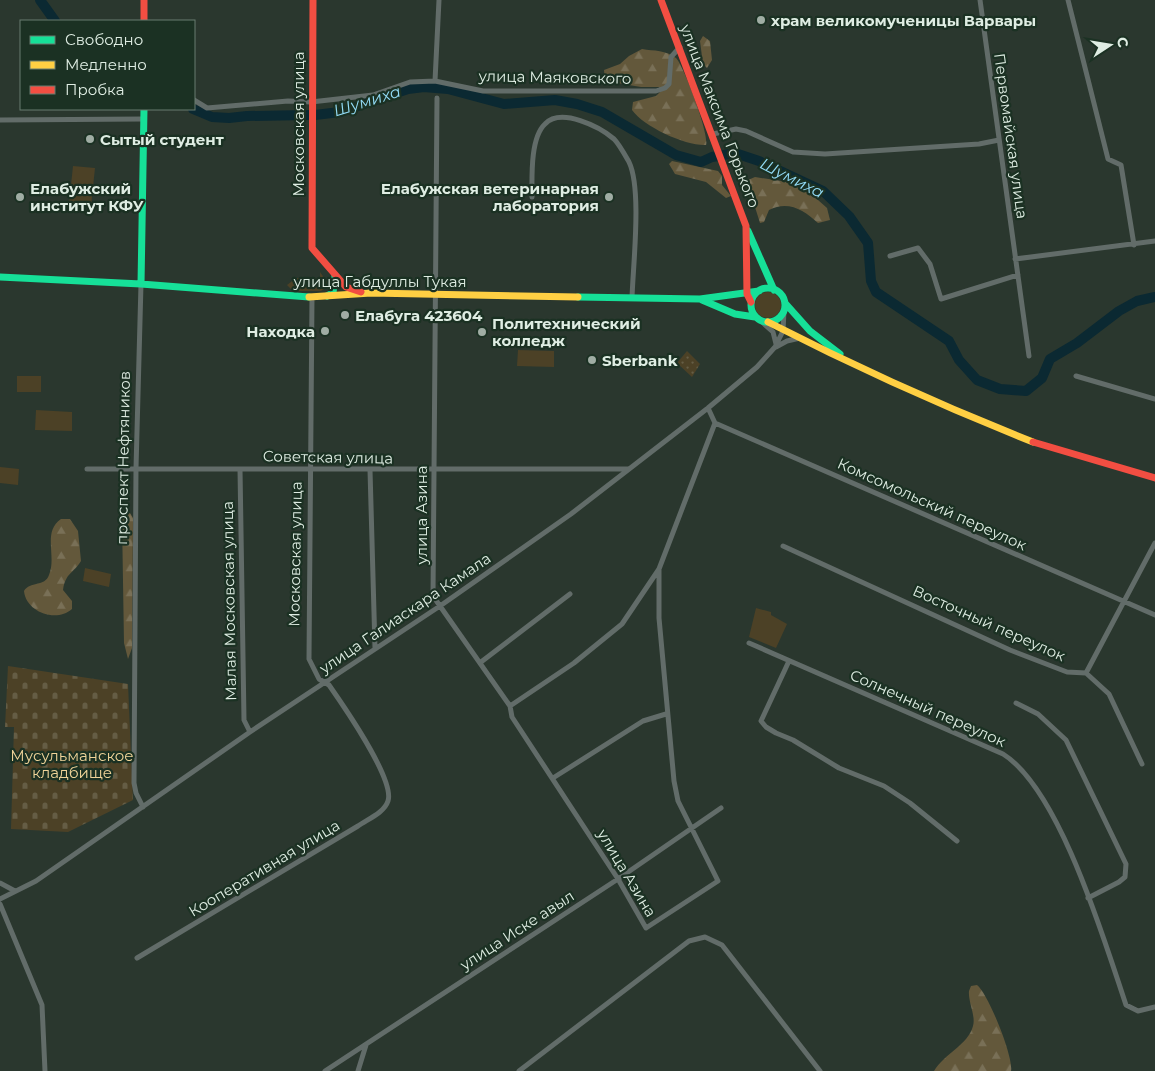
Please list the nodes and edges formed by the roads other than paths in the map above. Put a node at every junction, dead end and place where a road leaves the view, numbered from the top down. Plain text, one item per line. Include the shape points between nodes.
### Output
1 (144, 0) edge
2 (313, 0) edge
3 (439, 0) edge
4 (661, 0) edge
5 (980, 0) edge
6 (1068, 0) edge
7 (144, 20) edge
8 (680, 47) junction
9 (435, 80) junction
10 (437, 98) dead end
11 (195, 101) edge
12 (311, 102) junction
13 (144, 110) edge
14 (144, 119) junction
15 (0, 120) edge
16 (713, 134) junction
17 (999, 140) junction
18 (532, 198) dead end
19 (746, 226) junction
20 (1155, 241) edge
21 (1134, 245) junction
22 (890, 256) dead end
23 (1015, 259) junction
24 (1018, 275) junction
25 (335, 276) junction
26 (0, 278) edge
27 (141, 284) junction
28 (759, 290) junction
29 (774, 290) junction
30 (371, 294) junction
31 (436, 294) junction
32 (747, 294) junction
33 (312, 297) junction
34 (324, 297) junction
35 (632, 298) junction
36 (700, 299) junction
37 (751, 302) junction
38 (784, 302) junction
39 (784, 311) junction
40 (755, 317) junction
41 (765, 322) junction
42 (783, 331) junction
43 (801, 338) junction
44 (775, 347) junction
45 (1029, 356) dead end
46 (849, 360) junction
47 (1076, 376) dead end
48 (1155, 399) edge
49 (708, 408) junction
50 (715, 423) junction
51 (136, 468) junction
52 (310, 468) junction
53 (88, 469) dead end
54 (240, 469) junction
55 (628, 469) junction
56 (370, 470) junction
57 (433, 471) junction
58 (1155, 478) edge
59 (1155, 543) edge
60 (783, 546) dead end
61 (659, 569) junction
62 (570, 594) dead end
63 (1123, 601) junction
64 (440, 606) junction
65 (1155, 615) edge
66 (749, 643) dead end
67 (375, 648) junction
68 (788, 661) junction
69 (481, 662) junction
70 (1086, 673) junction
71 (324, 683) junction
72 (1016, 703) dead end
73 (510, 706) junction
74 (666, 714) junction
75 (250, 732) junction
76 (1142, 764) dead end
77 (553, 778) junction
78 (388, 787) joint
79 (143, 807) junction
80 (721, 808) dead end
81 (692, 829) junction
82 (956, 841) dead end
83 (618, 879) junction
84 (0, 883) edge
85 (15, 891) junction
86 (0, 898) edge
87 (1088, 898) junction
88 (0, 904) edge
89 (137, 958) dead end
90 (1155, 1007) edge
91 (367, 1044) junction
92 (45, 1071) edge
93 (325, 1071) edge
94 (358, 1071) edge
95 (520, 1071) edge
96 (820, 1071) edge

1 - 7 main road
2 - 12 main road, Московская улица
3 - 9 street
4 - 8 main road, улица Максима Горького
5 - 17 street, Первомайская улица
6 - 21 street via 1108,159 1121,165
8 - 9 street, улица Маяковского via 670,57 669,84 656,90 483,91
8 - 16 main road, улица Максима Горького
9 - 12 street, улица Маяковского via 410,82 373,95
10 - 31 street, улица Азина
11 - 12 street, улица Маяковского via 207,108
12 - 25 main road, Московская улица via 312,248
13 - 14 main road, проспект Нефтяников
14 - 15 street
14 - 27 main road, проспект Нефтяников
16 - 17 street via 736,129 793,152 825,154
16 - 19 main road, улица Максима Горького
17 - 23 street, Первомайская улица
18 - 35 street via 532,157 543,124 553,118 573,118 594,126 615,140 629,162 636,183
19 - 29 main road
19 - 32 main road, улица Максима Горького
20 - 21 street
21 - 23 street
22 - 24 street via 918,248 930,264 941,299
23 - 24 street, Первомайская улица
24 - 45 street, Первомайская улица
25 - 30 main road via 346,287
25 - 34 main road via 334,293
26 - 27 main road, улица Габдуллы Тукая
27 - 33 main road, улица Габдуллы Тукая
27 - 51 street, проспект Нефтяников
28 - 29 main road
28 - 32 main road, улица Габдуллы Тукая
28 - 37 main road
29 - 38 main road
30 - 31 main road, улица Габдуллы Тукая
30 - 34 main road, улица Габдуллы Тукая
31 - 35 main road, улица Габдуллы Тукая
31 - 57 street, улица Азина
32 - 36 main road, улица Габдуллы Тукая
32 - 37 main road, улица Максима Горького
33 - 34 main road, улица Габдуллы Тукая
33 - 52 street, Московская улица
35 - 36 main road, улица Габдуллы Тукая
36 - 40 main road, улица Габдуллы Тукая via 735,314
37 - 40 main road, улица Максима Горького
38 - 39 main road
38 - 46 main road via 810,331
39 - 41 main road via 778,319
39 - 42 street, улица Галиаскара Камала
40 - 41 main road
41 - 42 main road
41 - 44 street via 773,332
42 - 43 main road
42 - 44 street, улица Галиаскара Камала
43 - 44 street
43 - 46 main road
44 - 49 street, улица Галиаскара Камала via 757,367
46 - 58 main road via 1021,437
47 - 48 street
49 - 50 street
49 - 55 street, улица Галиаскара Камала
50 - 61 street
50 - 63 street, Комсомольский переулок
51 - 53 street, Советская улица
51 - 54 street, Советская улица
51 - 79 street, проспект Нефтяников via 134,783
52 - 54 street, Советская улица
52 - 56 street, Советская улица
52 - 71 street, Московская улица via 308,651 312,667
54 - 75 street, Малая Московская улица via 240,615 244,720
55 - 57 street, Советская улица
55 - 64 street, улица Галиаскара Камала via 571,514
56 - 57 street, Советская улица
56 - 67 street
57 - 64 street, улица Азина via 434,596
59 - 63 street
60 - 70 street, Восточный переулок via 894,594 1010,650 1067,672
61 - 73 street via 622,624 574,663
61 - 74 street
62 - 69 street
63 - 65 street, Комсомольский переулок
63 - 70 street
64 - 67 street, улица Галиаскара Камала
64 - 69 street, улица Азина
66 - 68 street, Солнечный переулок
67 - 71 street, улица Галиаскара Камала
68 - 82 street via 761,721 766,727 839,768 884,786
68 - 87 street, Солнечный переулок via 1013,760 1033,782 1061,832
69 - 73 street, улица Азина
70 - 76 street via 1109,694
71 - 75 street, улица Галиаскара Камала
71 - 78 street, Московская улица via 329,685 350,717
72 - 87 street via 1038,714 1066,740 1126,864 1125,877 1120,882
73 - 77 street, улица Азина via 512,717
74 - 77 street via 643,721
74 - 81 street via 678,801
75 - 79 street, улица Галиаскара Камала
77 - 83 street, улица Азина
78 - 89 street, Кооперативная улица via 388,800 381,811
79 - 85 street, улица Галиаскара Камала via 36,881
80 - 81 street, улица Иске авыл
81 - 83 street, улица Иске авыл
81 - 83 street, улица Азина via 718,880 646,928
83 - 91 street, улица Иске авыл
84 - 85 street
85 - 86 street, улица Галиаскара Камала
87 - 90 street, Солнечный переулок via 1126,1005 1138,1011
88 - 92 street via 42,1005
91 - 93 street, улица Иске авыл
91 - 94 street
95 - 96 street via 689,941 700,937 710,938 722,946

